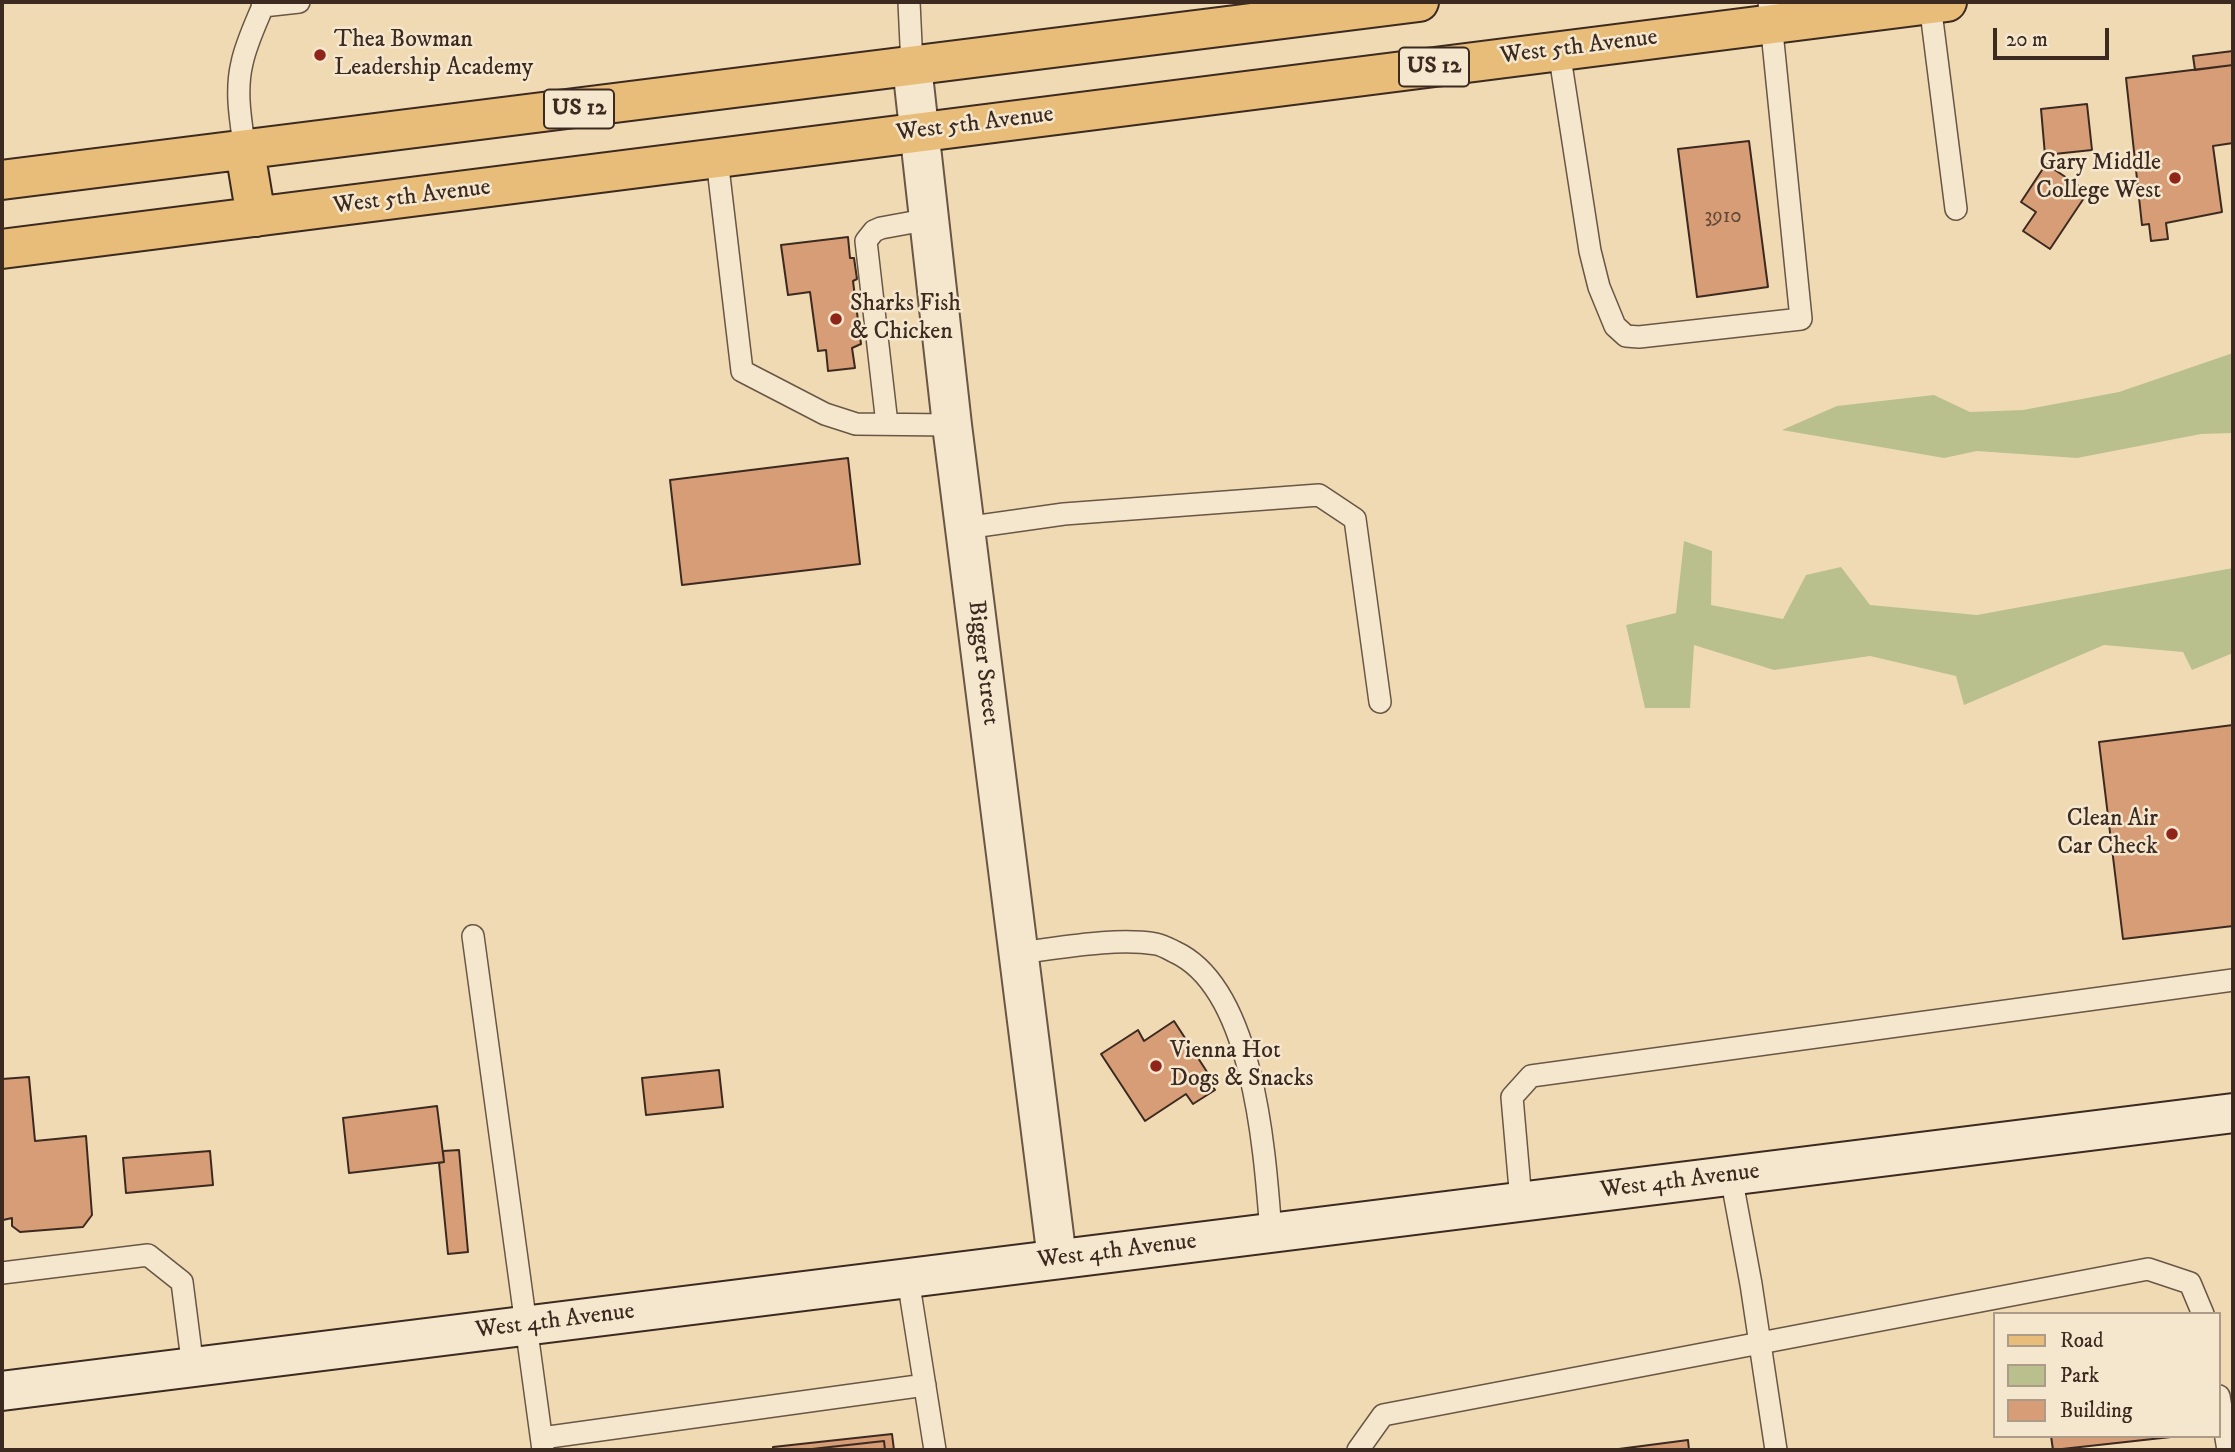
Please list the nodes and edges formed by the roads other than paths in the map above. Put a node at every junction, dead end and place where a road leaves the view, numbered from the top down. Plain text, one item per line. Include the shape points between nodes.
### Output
1 (299, 2) edge
2 (909, 2) edge
3 (1419, 2) edge
4 (1939, 3) edge
5 (262, 4) edge
6 (1770, 13) edge
7 (1559, 51) junction
8 (912, 66) junction
9 (920, 132) junction
10 (245, 151) junction
11 (718, 159) junction
12 (2, 180) edge
13 (1956, 209) dead end
14 (256, 217) junction
15 (930, 219) junction
16 (2, 249) edge
17 (887, 424) junction
18 (952, 425) junction
19 (965, 527) junction
20 (1380, 702) dead end
21 (473, 936) dead end
22 (1018, 953) junction
23 (2233, 980) edge
24 (2233, 1113) edge
25 (1731, 1175) junction
26 (1521, 1201) junction
27 (1271, 1233) junction
28 (1057, 1259) junction
29 (2, 1273) edge
30 (908, 1279) junction
31 (2202, 1312) edge
32 (526, 1325) junction
33 (1760, 1342) junction
34 (193, 1368) junction
35 (925, 1385) junction
36 (2, 1391) edge
37 (2221, 1408) edge
38 (543, 1444) edge
39 (935, 1450) edge
40 (1357, 1450) edge
41 (1776, 1450) edge
42 (2228, 1450) edge

1 - 5 lane
2 - 8 lane
3 - 8 main road, US 12
4 - 6 main road, West 5th Avenue / US 12
4 - 13 lane
5 - 10 lane via 239,82
6 - 7 main road, West 5th Avenue / US 12
6 - 7 lane via 1801,319 1639,337 1626,336 1615,326 1590,251
7 - 9 main road, West 5th Avenue / US 12
8 - 9 main road, Bigger Street
8 - 10 main road, US 12
9 - 11 main road, West 5th Avenue / US 12
9 - 15 main road, Bigger Street
10 - 12 main road, US 12
10 - 14 main road
11 - 14 main road, West 5th Avenue / US 12
11 - 17 lane via 743,371 825,414 856,424
14 - 16 main road, West 5th Avenue / US 12
15 - 17 lane via 881,228 866,241
15 - 18 main road, Bigger Street
17 - 18 lane
18 - 19 main road, Bigger Street
19 - 20 lane via 1065,514 1319,495 1354,519
19 - 22 main road, Bigger Street
21 - 32 lane
22 - 27 lane via 1095,943 1158,944 1192,960 1219,995 1254,1090
22 - 28 main road, Bigger Street
23 - 26 lane via 1531,1076 1512,1097
24 - 25 main road, West 4th Avenue
25 - 26 main road, West 4th Avenue
25 - 33 lane
26 - 27 main road, West 4th Avenue
27 - 28 main road, West 4th Avenue
28 - 30 main road, West 4th Avenue
29 - 34 lane via 148,1255 182,1282
30 - 32 main road, West 4th Avenue
30 - 35 lane
31 - 33 lane via 2190,1283 2148,1269
32 - 34 main road, West 4th Avenue
32 - 38 lane
33 - 40 lane via 1383,1415
33 - 41 lane
34 - 36 main road, West 4th Avenue
35 - 38 lane
35 - 39 lane
37 - 42 lane

